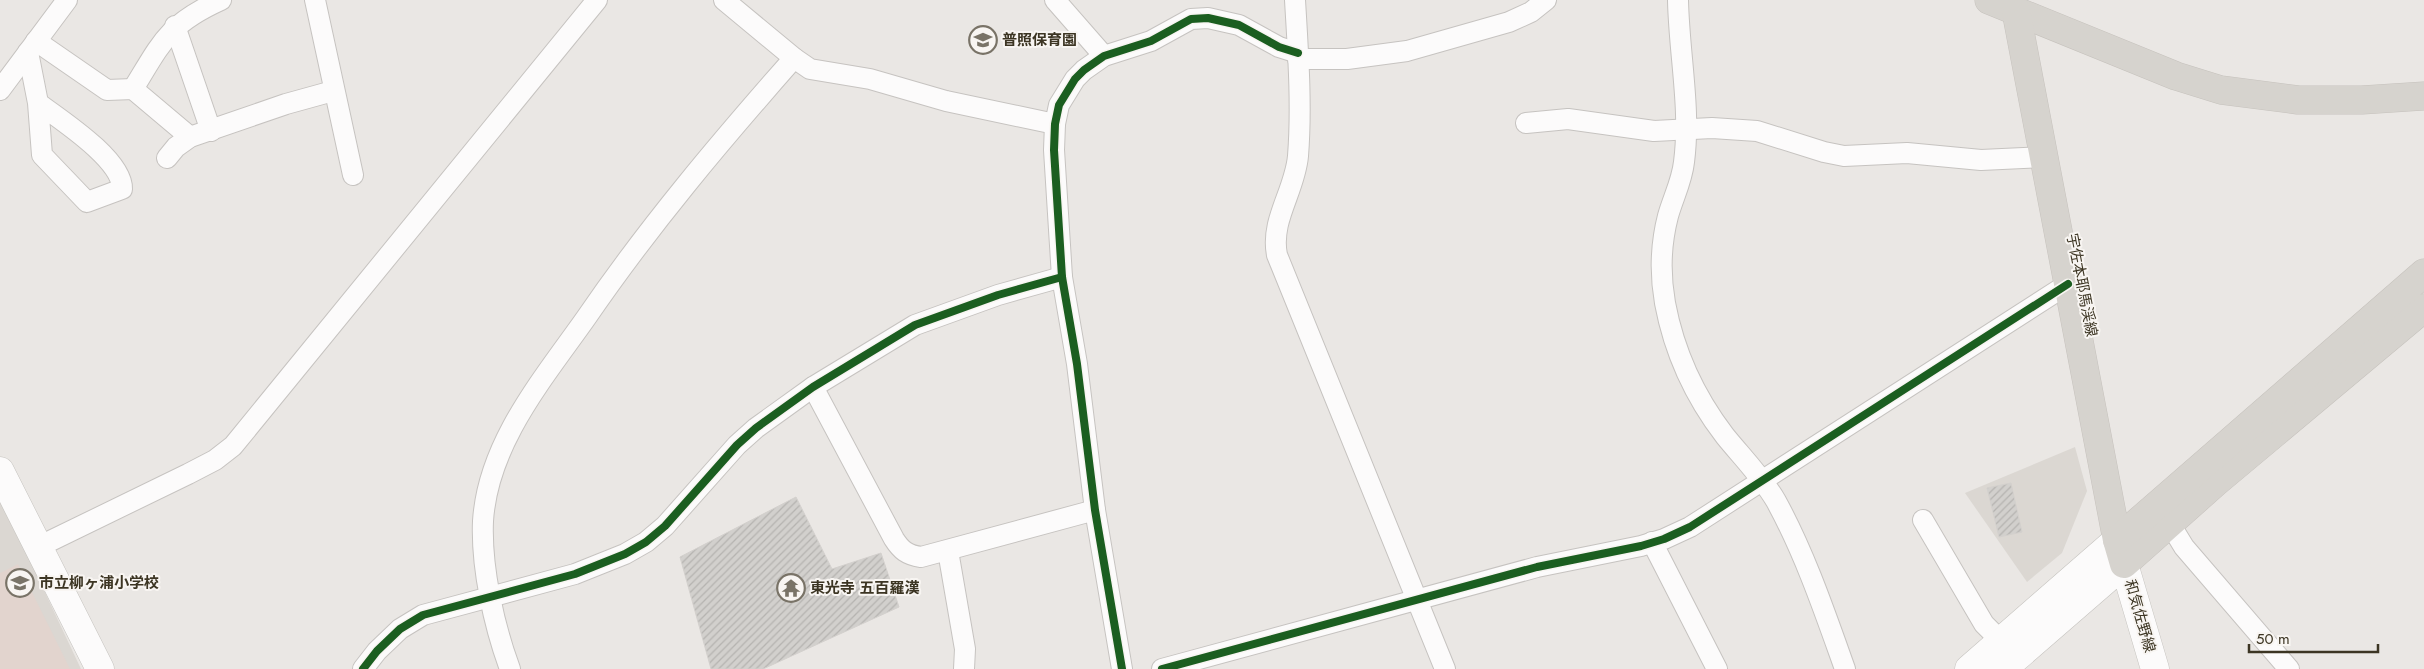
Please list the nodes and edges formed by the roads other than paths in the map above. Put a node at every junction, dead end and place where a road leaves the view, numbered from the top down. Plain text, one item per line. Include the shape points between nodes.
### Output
1 (67, 0) edge
2 (221, 0) edge
3 (315, 0) edge
4 (597, 0) edge
5 (724, 0) edge
6 (1055, 0) edge
7 (1295, 0) edge
8 (1546, 0) edge
9 (1678, 0) edge
10 (1989, 0) edge
11 (2015, 5) edge
12 (175, 26) junction
13 (32, 46) junction
14 (1104, 56) junction
15 (1298, 56) junction
16 (794, 58) junction
17 (134, 89) junction
18 (0, 90) edge
19 (333, 91) junction
20 (2424, 96) edge
21 (38, 103) junction
22 (1526, 123) dead end
23 (1055, 124) junction
24 (1687, 130) junction
25 (211, 131) junction
26 (190, 137) junction
27 (2045, 157) junction
28 (167, 158) dead end
29 (352, 175) dead end
30 (2424, 273) edge
31 (1062, 277) junction
32 (2068, 284) junction
33 (2424, 308) edge
34 (813, 387) junction
35 (0, 471) edge
36 (1763, 481) junction
37 (1095, 510) junction
38 (1924, 520) dead end
39 (2170, 524) junction
40 (1652, 542) junction
41 (38, 547) junction
42 (948, 551) junction
43 (2120, 552) junction
44 (490, 595) junction
45 (1418, 600) junction
46 (2001, 641) junction
47 (100, 669) edge
48 (363, 669) edge
49 (510, 669) edge
50 (964, 669) edge
51 (1122, 669) edge
52 (1162, 669) edge
53 (1445, 669) edge
54 (1717, 669) edge
55 (1845, 669) edge
56 (1969, 669) edge
57 (2003, 669) edge
58 (2155, 669) edge
59 (2289, 669) edge

1 - 13 street
2 - 12 street
3 - 19 street
4 - 41 street via 232,446 215,460
5 - 16 street
6 - 14 street
7 - 15 street
8 - 15 street via 1531,12 1509,22 1407,51 1347,59
9 - 24 street
10 - 11 main road
11 - 20 main road via 2176,76 2221,90 2298,100
11 - 27 main road, 宇佐本耶馬渓線
12 - 17 street via 164,38
12 - 25 street
13 - 17 street via 107,90
13 - 18 street
13 - 21 street
14 - 15 street via 1151,41 1199,18 1239,25
14 - 23 street via 1075,79 1059,105
15 - 45 street via 1298,157 1290,193 1277,226 1274,241 1277,255
16 - 23 street via 818,71 870,79 946,101
16 - 44 street via 710,154 629,256 513,425 497,459 483,520
17 - 26 street
19 - 25 street
19 - 29 street
21 - 21 street via 42,155 56,171 87,202 122,189 122,181 98,148
22 - 24 street via 1568,119 1654,131
23 - 31 street
24 - 27 street via 1757,131 1844,156 1908,153 1981,160
24 - 36 street via 1681,177 1668,218 1663,248 1665,301 1680,355 1700,398 1721,430
25 - 26 street
26 - 28 street
27 - 32 main road, 宇佐本耶馬渓線
30 - 43 main road
31 - 34 street via 998,295 915,325
31 - 37 street via 1077,364
32 - 36 street
32 - 43 main road, 宇佐本耶馬渓線
33 - 39 main road
34 - 42 street via 901,549 910,556 921,557
34 - 44 street via 737,445 665,526 646,542 575,574
35 - 41 street
36 - 40 street via 1690,527
36 - 55 street via 1776,501 1818,595
37 - 42 street
37 - 51 street
38 - 46 street via 1984,624
39 - 43 main road
39 - 59 street via 2184,546
40 - 45 street
40 - 54 street
41 - 47 street
42 - 50 street via 965,649
43 - 46 street
43 - 57 street
43 - 58 street, 和気佐野線
44 - 48 street via 423,615 400,630
44 - 49 street
45 - 52 street
45 - 53 street
46 - 56 street

